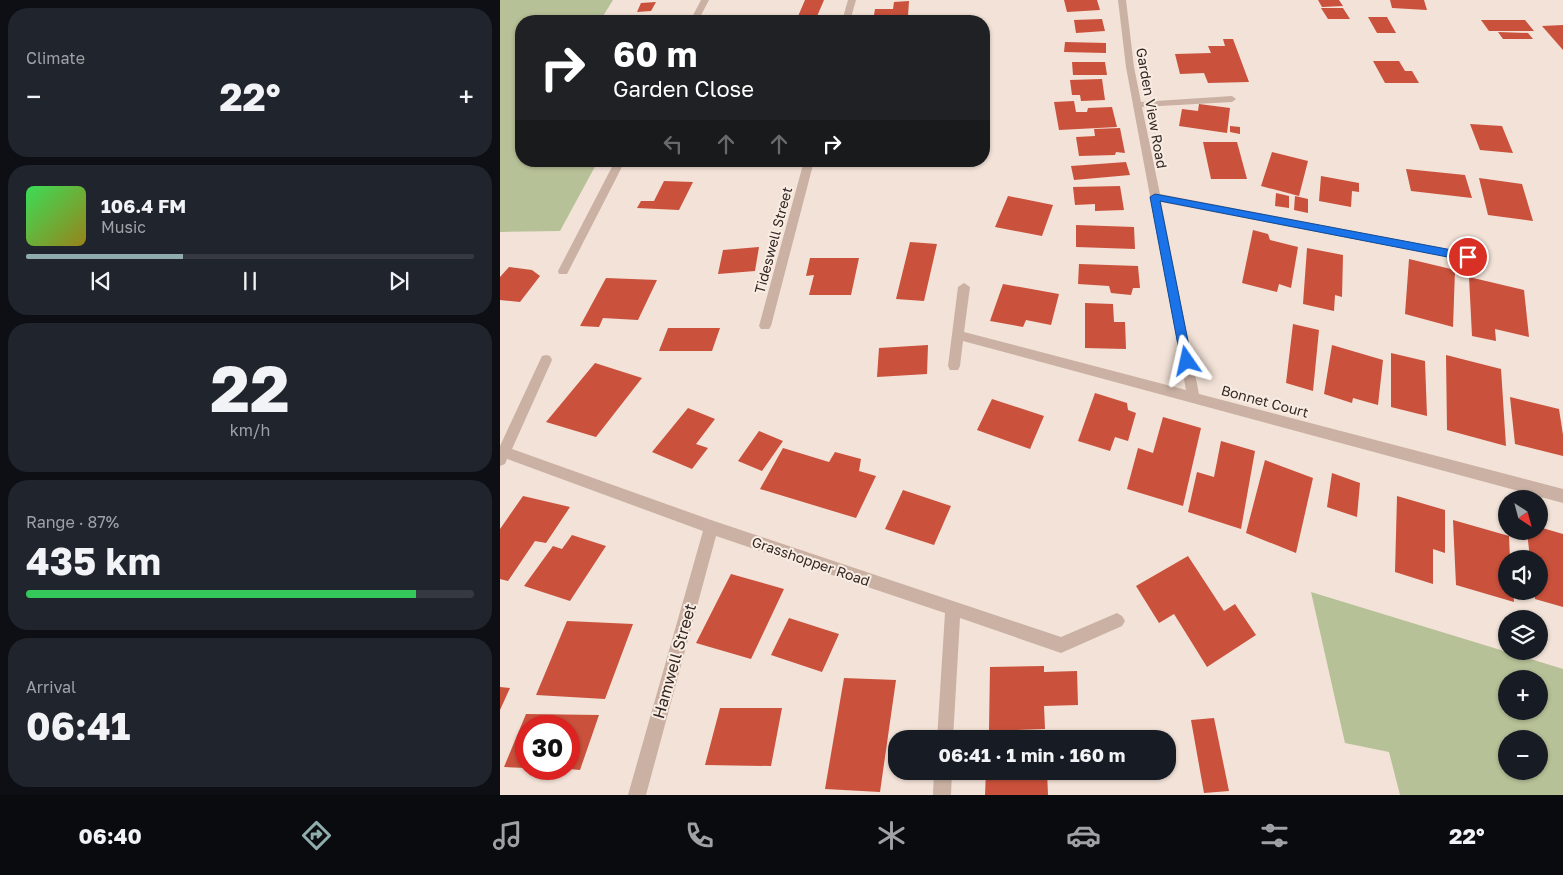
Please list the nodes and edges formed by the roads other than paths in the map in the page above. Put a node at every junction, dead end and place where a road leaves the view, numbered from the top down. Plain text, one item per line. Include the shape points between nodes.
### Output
1 (705, 0) edge
2 (852, 0) edge
3 (1122, 0) edge
4 (697, 15) edge
5 (848, 15) edge
6 (1232, 99) dead end
7 (1137, 105) junction
8 (617, 167) edge
9 (807, 167) edge
10 (1155, 197) junction
11 (1468, 257) dead end
12 (563, 272) dead end
13 (964, 288) dead end
14 (765, 326) dead end
15 (959, 335) junction
16 (546, 360) dead end
17 (954, 366) dead end
18 (1194, 398) junction
19 (502, 456) edge
20 (1563, 496) edge
21 (711, 527) junction
22 (953, 609) junction
23 (1117, 621) dead end
24 (946, 730) edge
25 (943, 780) edge
26 (637, 795) edge
27 (942, 795) edge

1 - 4 street
2 - 5 street
3 - 7 street, Garden View Road
6 - 7 street
7 - 10 street, Garden View Road
8 - 12 street
9 - 14 street, Tideswell Street
10 - 11 street
10 - 18 street, Garden View Road
13 - 15 street
15 - 17 street
15 - 18 street, Bonnet Court
16 - 19 street
18 - 20 street, Bonnet Court
19 - 21 street, Grasshopper Road
21 - 22 street, Grasshopper Road
21 - 26 street, Hamwell Street
22 - 23 street, Grasshopper Road via 1061,645
22 - 24 street
25 - 27 street

